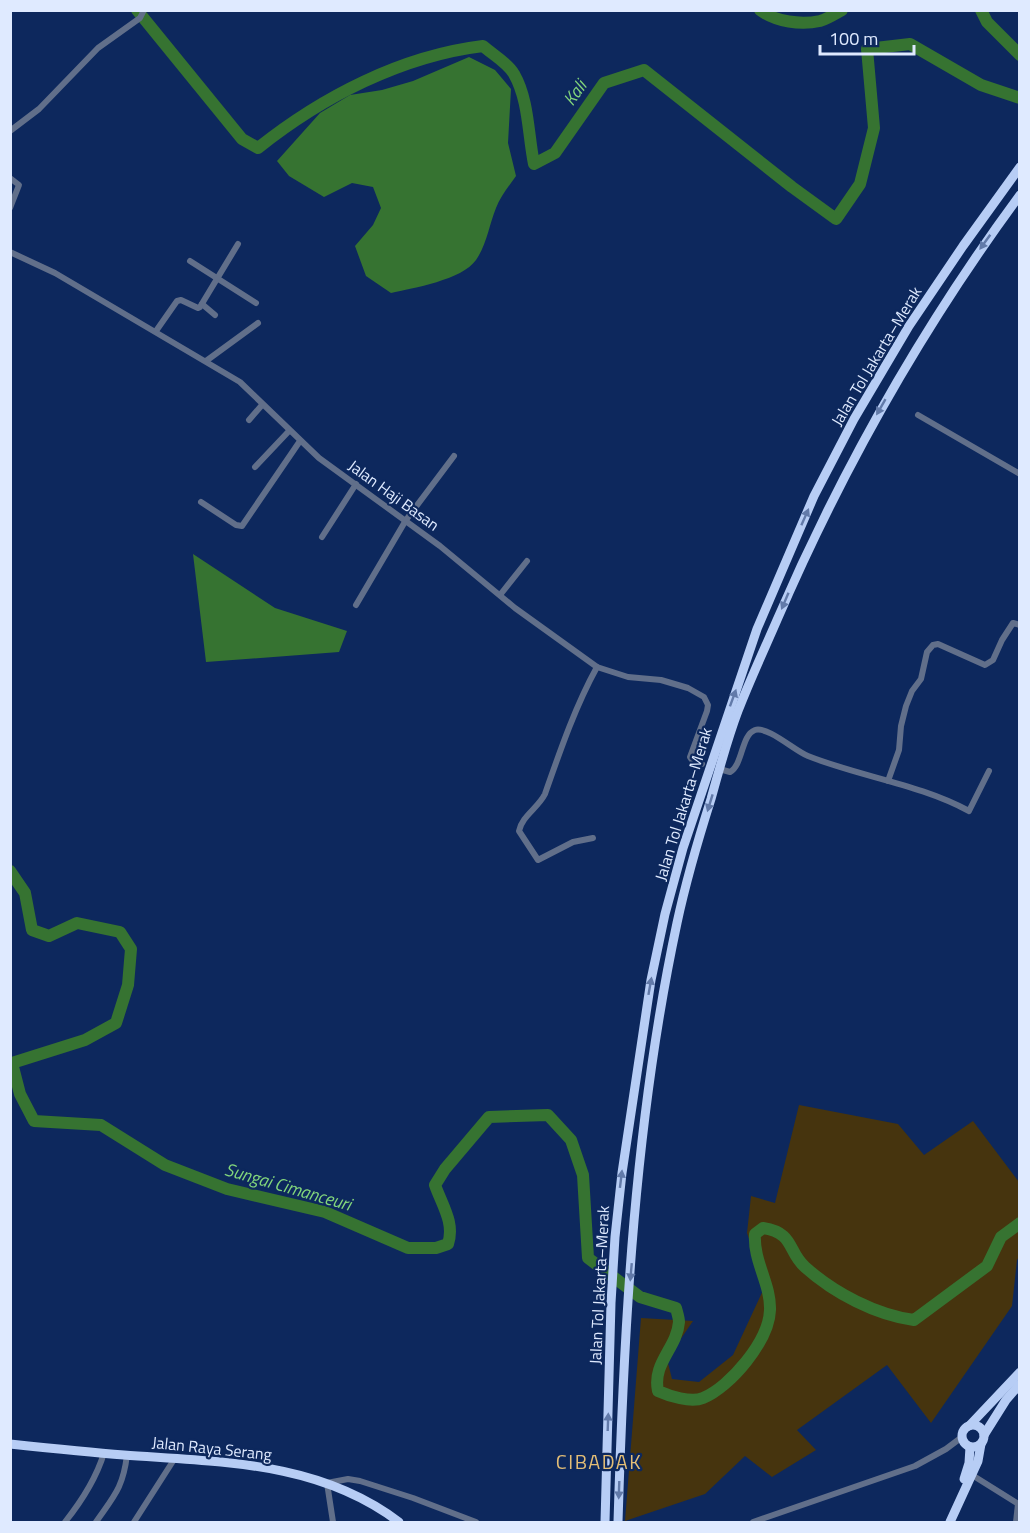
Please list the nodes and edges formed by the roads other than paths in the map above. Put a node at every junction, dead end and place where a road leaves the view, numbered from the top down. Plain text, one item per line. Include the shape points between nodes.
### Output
1 (144, 10) edge
2 (10, 131) edge
3 (1020, 167) edge
4 (10, 178) edge
5 (1020, 195) edge
6 (10, 208) edge
7 (238, 244) dead end
8 (10, 252) edge
9 (190, 261) dead end
10 (217, 278) junction
11 (256, 303) dead end
12 (202, 304) junction
13 (215, 315) dead end
14 (258, 323) dead end
15 (156, 331) junction
16 (206, 361) junction
17 (262, 405) junction
18 (918, 415) dead end
19 (249, 420) dead end
20 (289, 431) junction
21 (300, 441) junction
22 (454, 456) dead end
23 (255, 467) dead end
24 (1020, 474) edge
25 (356, 484) junction
26 (201, 502) dead end
27 (406, 520) junction
28 (322, 537) dead end
29 (527, 561) dead end
30 (500, 595) junction
31 (356, 605) dead end
32 (1020, 625) edge
33 (597, 667) junction
34 (702, 764) dead end
35 (723, 770) dead end
36 (989, 771) dead end
37 (888, 781) junction
38 (593, 838) dead end
39 (1020, 1372) edge
40 (1020, 1384) edge
41 (969, 1426) junction
42 (962, 1437) junction
43 (982, 1439) junction
44 (10, 1444) edge
45 (970, 1447) junction
46 (104, 1454) junction
47 (127, 1455) junction
48 (175, 1458) junction
49 (972, 1475) junction
50 (327, 1483) junction
51 (1019, 1505) edge
52 (68, 1522) edge
53 (96, 1522) edge
54 (134, 1522) edge
55 (333, 1522) edge
56 (399, 1522) edge
57 (476, 1522) edge
58 (605, 1522) edge
59 (618, 1522) edge
60 (753, 1522) edge
61 (948, 1522) edge
62 (1016, 1522) edge

1 - 2 street via 98,48 39,109
58 -> 3 highway, Jalan Tol Jakarta–Merak via 615,1237 651,980 687,837 757,629 814,496 909,326
4 - 6 street via 19,185
5 -> 59 highway, Jalan Tol Jakarta–Merak via 924,334 831,502 737,714 694,854 666,973 644,1113 628,1306
7 - 10 street
8 - 15 street, Jalan Haji Basan
9 - 10 street
10 - 11 street
10 - 12 street
12 - 13 street
12 - 15 street via 198,308 177,301
14 - 16 street
15 - 16 street, Jalan Haji Basan
16 - 17 street, Jalan Haji Basan via 245,386
17 - 19 street
17 - 20 street, Jalan Haji Basan
18 - 24 street
20 - 21 street, Jalan Haji Basan
20 - 23 street
21 - 25 street, Jalan Haji Basan
21 - 26 street via 242,526
22 - 27 street
25 - 27 street, Jalan Haji Basan
25 - 28 street
27 - 30 street, Jalan Haji Basan
27 - 31 street
29 - 30 street
30 - 33 street, Jalan Haji Basan
32 - 37 street via 1013,623 993,660 985,665 938,644 927,652 921,679 906,706
33 - 34 street, Jalan Haji Basan via 628,677 661,680 704,697 707,711 690,757
33 - 38 street via 564,739 542,802 519,831 538,860 573,842
35 - 37 street via 730,772 736,768 748,737 758,730 807,755
36 - 37 street via 969,811 946,798
39 - 41 highway
40 - 43 highway
41 - 42 highway
41 - 43 highway via 978,1427
42 - 45 highway
42 - 60 street via 915,1466
43 - 45 highway via 976,1447
43 - 49 highway
44 - 46 highway, Jalan Raya Serang
45 - 61 highway via 967,1472
46 - 47 highway, Jalan Raya Serang
46 - 52 street
47 - 48 highway, Jalan Raya Serang
47 - 53 street via 121,1486
48 - 50 highway, Jalan Raya Serang via 284,1470
48 - 54 street
49 - 51 street
49 - 61 highway
50 - 55 street
50 - 56 highway, Jalan Raya Serang
50 - 57 street via 360,1481
51 - 62 street

